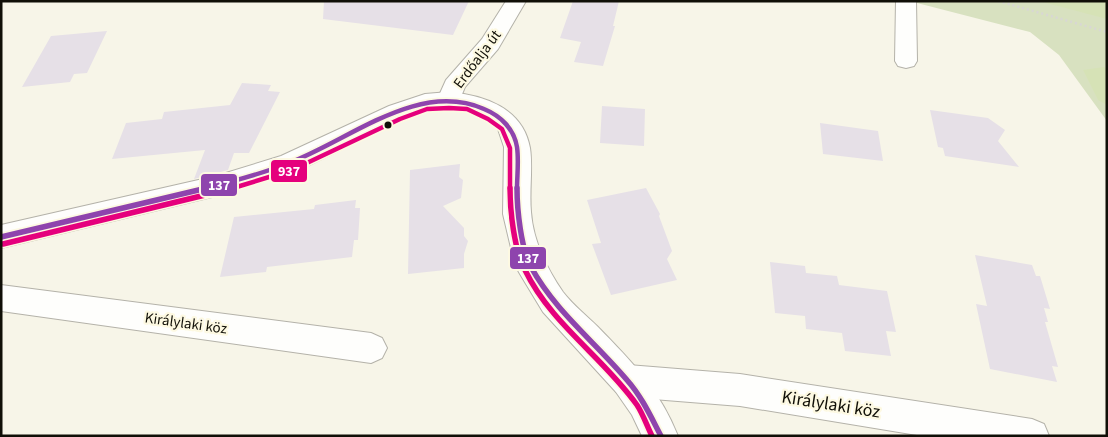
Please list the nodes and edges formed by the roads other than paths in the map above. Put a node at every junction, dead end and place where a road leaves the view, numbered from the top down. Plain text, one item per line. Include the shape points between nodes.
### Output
1 (516, 1) edge
2 (906, 1) edge
3 (906, 61) dead end
4 (449, 100) junction
5 (1, 237) edge
6 (1, 298) edge
7 (371, 348) dead end
8 (628, 381) junction
9 (661, 436) edge
10 (1032, 436) edge

1 - 4 street, Erdőalja út via 490,44 454,85
2 - 3 street
4 - 5 street, Erdőalja út via 425,102 397,112 281,166 216,186
4 - 8 street via 469,102 492,112 508,124 517,147 517,214 530,265 554,303
6 - 7 street, Királylaki köz
8 - 9 street
8 - 10 street, Királylaki köz via 740,390

